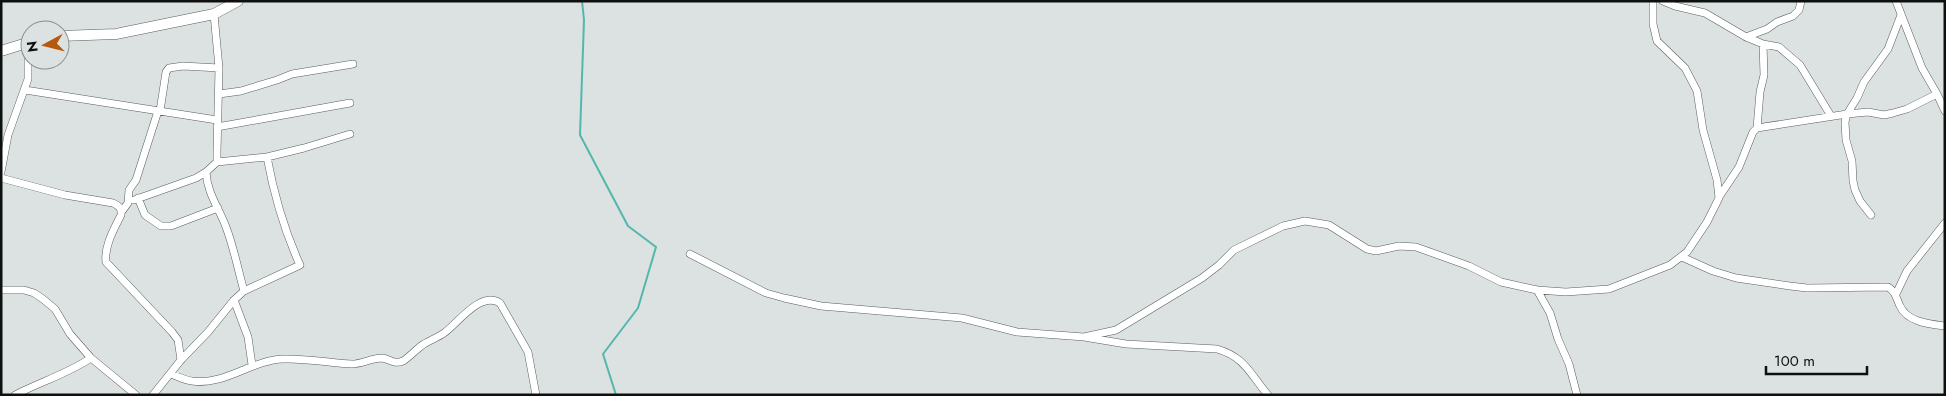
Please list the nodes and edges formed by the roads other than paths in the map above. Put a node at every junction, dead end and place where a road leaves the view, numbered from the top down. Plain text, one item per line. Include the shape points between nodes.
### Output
1 (238, 1) edge
2 (1653, 1) edge
3 (1663, 1) edge
4 (1801, 1) edge
5 (1896, 1) edge
6 (214, 14) junction
7 (1902, 14) junction
8 (70, 36) edge
9 (1746, 37) junction
10 (1763, 44) junction
11 (20, 45) edge
12 (1, 51) edge
13 (353, 64) dead end
14 (219, 68) junction
15 (28, 70) edge
16 (24, 90) junction
17 (219, 94) junction
18 (1937, 94) junction
19 (350, 102) dead end
20 (159, 111) junction
21 (1945, 111) edge
22 (1847, 114) junction
23 (1831, 116) junction
24 (217, 124) junction
25 (1757, 128) junction
26 (350, 134) dead end
27 (266, 157) junction
28 (2, 160) edge
29 (217, 162) junction
30 (1, 172) edge
31 (206, 172) junction
32 (1, 178) edge
33 (138, 198) junction
34 (1719, 198) junction
35 (128, 203) junction
36 (218, 208) junction
37 (122, 211) junction
38 (1871, 215) dead end
39 (1945, 223) edge
40 (690, 254) dead end
41 (1682, 257) junction
42 (1, 290) edge
43 (1537, 290) junction
44 (244, 291) junction
45 (1896, 294) junction
46 (234, 300) junction
47 (1945, 326) edge
48 (1084, 337) junction
49 (178, 340) junction
50 (194, 347) junction
51 (91, 358) junction
52 (181, 360) junction
53 (252, 365) junction
54 (170, 374) junction
55 (15, 395) edge
56 (136, 395) edge
57 (153, 395) edge
58 (536, 395) edge
59 (1268, 395) edge
60 (1577, 395) edge

1 - 6 street
2 - 34 street via 1657,41 1685,68 1697,91
3 - 9 street via 1705,13
4 - 9 street via 1793,16
5 - 7 street
6 - 8 street via 116,34
6 - 14 street
7 - 18 street via 1922,68
7 - 22 street via 1888,48
9 - 10 street
10 - 23 street via 1779,47 1800,65
10 - 25 street via 1764,75
11 - 12 street
13 - 17 street via 292,74 241,91
14 - 17 street
14 - 20 street via 169,68
15 - 16 street
16 - 20 street
16 - 28 street
17 - 24 street
18 - 21 street
18 - 22 street via 1908,109 1884,115 1868,112
19 - 24 street
20 - 24 street
20 - 35 street via 136,180 129,190
22 - 23 street
22 - 38 street via 1846,140 1853,181 1860,201
23 - 25 street
24 - 29 street
25 - 34 street via 1739,167
26 - 27 street
27 - 29 street
27 - 44 street via 281,218 300,265
28 - 30 street
29 - 31 street
31 - 33 street
31 - 36 street via 208,188
32 - 37 street via 65,195 113,203
33 - 35 street
33 - 36 street via 145,215 161,226 171,226
34 - 41 street via 1707,222
35 - 37 street
36 - 44 street via 227,228
37 - 49 street via 108,244 106,262
39 - 45 street via 1907,271
40 - 48 street via 766,293 821,306 962,318 1016,332
41 - 43 street via 1609,290
41 - 45 street via 1736,278 1807,288 1879,286 1888,287
42 - 51 street via 24,290 43,298
43 - 48 street via 1501,282 1469,266 1416,247 1367,249 1329,225 1304,221 1283,226 1234,250 1202,278 1116,330
43 - 60 street via 1550,313
44 - 46 street
45 - 47 street via 1906,315
46 - 50 street
46 - 53 street via 248,337
48 - 59 street via 1126,344 1199,347 1230,353 1245,364
49 - 50 street
49 - 52 street
50 - 52 street
51 - 55 street via 62,375
51 - 56 street
52 - 54 street
53 - 54 street via 206,381 192,381
53 - 58 street via 274,359 354,364 381,358 392,363 400,362 445,332 470,308 497,301 528,352
54 - 57 street

